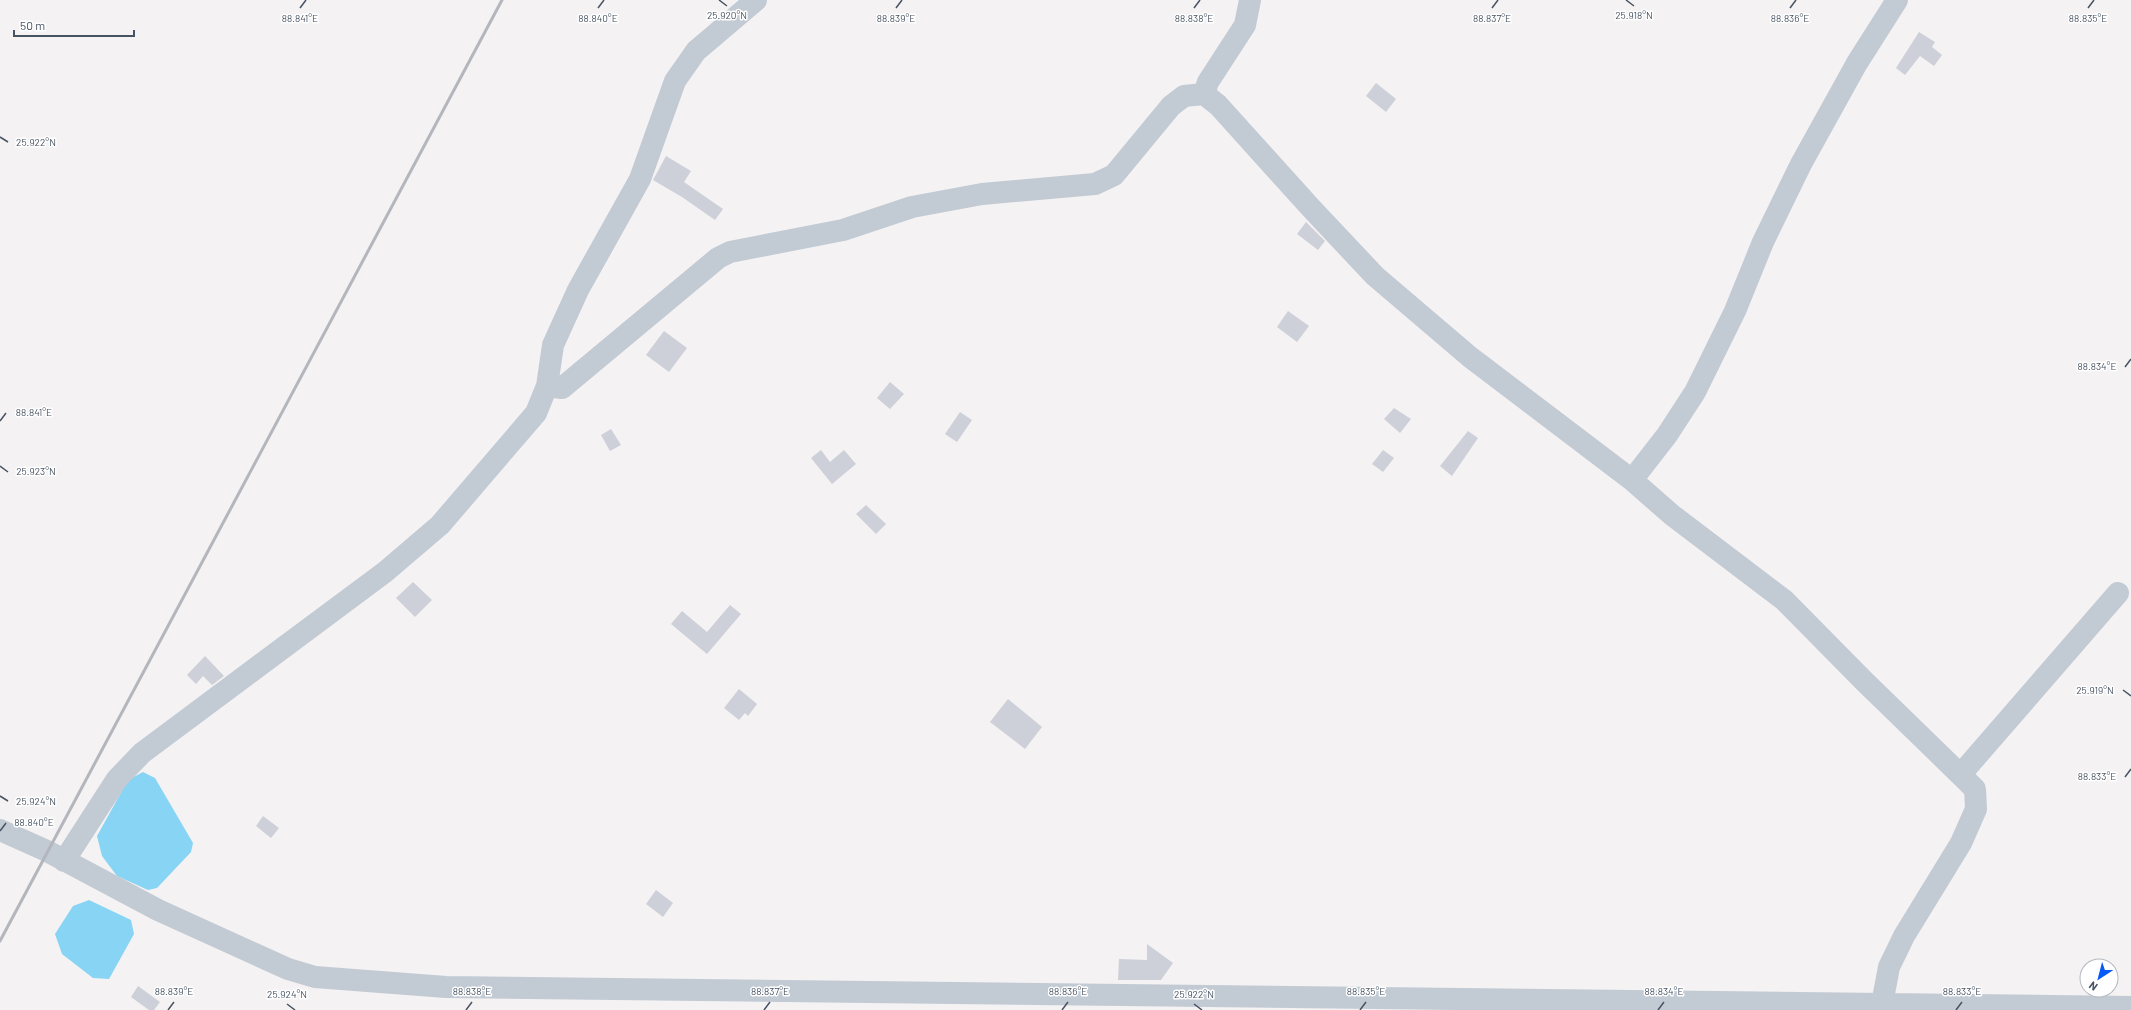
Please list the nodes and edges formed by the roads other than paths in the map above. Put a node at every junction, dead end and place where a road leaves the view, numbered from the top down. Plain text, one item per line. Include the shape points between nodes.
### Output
1 (756, 0) edge
2 (1250, 0) edge
3 (1897, 0) edge
4 (1204, 94) junction
5 (547, 386) junction
6 (1632, 480) junction
7 (2118, 593) dead end
8 (1961, 774) junction
9 (0, 830) edge
10 (64, 860) junction
11 (1882, 1004) junction
12 (2131, 1007) edge

1 - 5 street via 696,51 675,81 640,179 578,290 553,345
2 - 4 street via 1245,25 1208,82
3 - 6 street via 1857,64 1801,164 1763,242 1735,311 1695,392 1667,435
4 - 5 street via 1184,96 1171,106 1114,175 1095,184 982,194 912,207 843,230 730,252 718,258 562,388
4 - 6 street via 1218,105 1375,276 1470,357
5 - 10 street via 536,413 440,525 385,572 142,753 117,779
6 - 8 street via 1672,515 1784,600
7 - 8 street
8 - 11 street via 1975,789 1976,809 1961,842 1904,936 1889,967
9 - 10 street
10 - 11 street via 158,910 288,969 315,977 462,987
11 - 12 street

